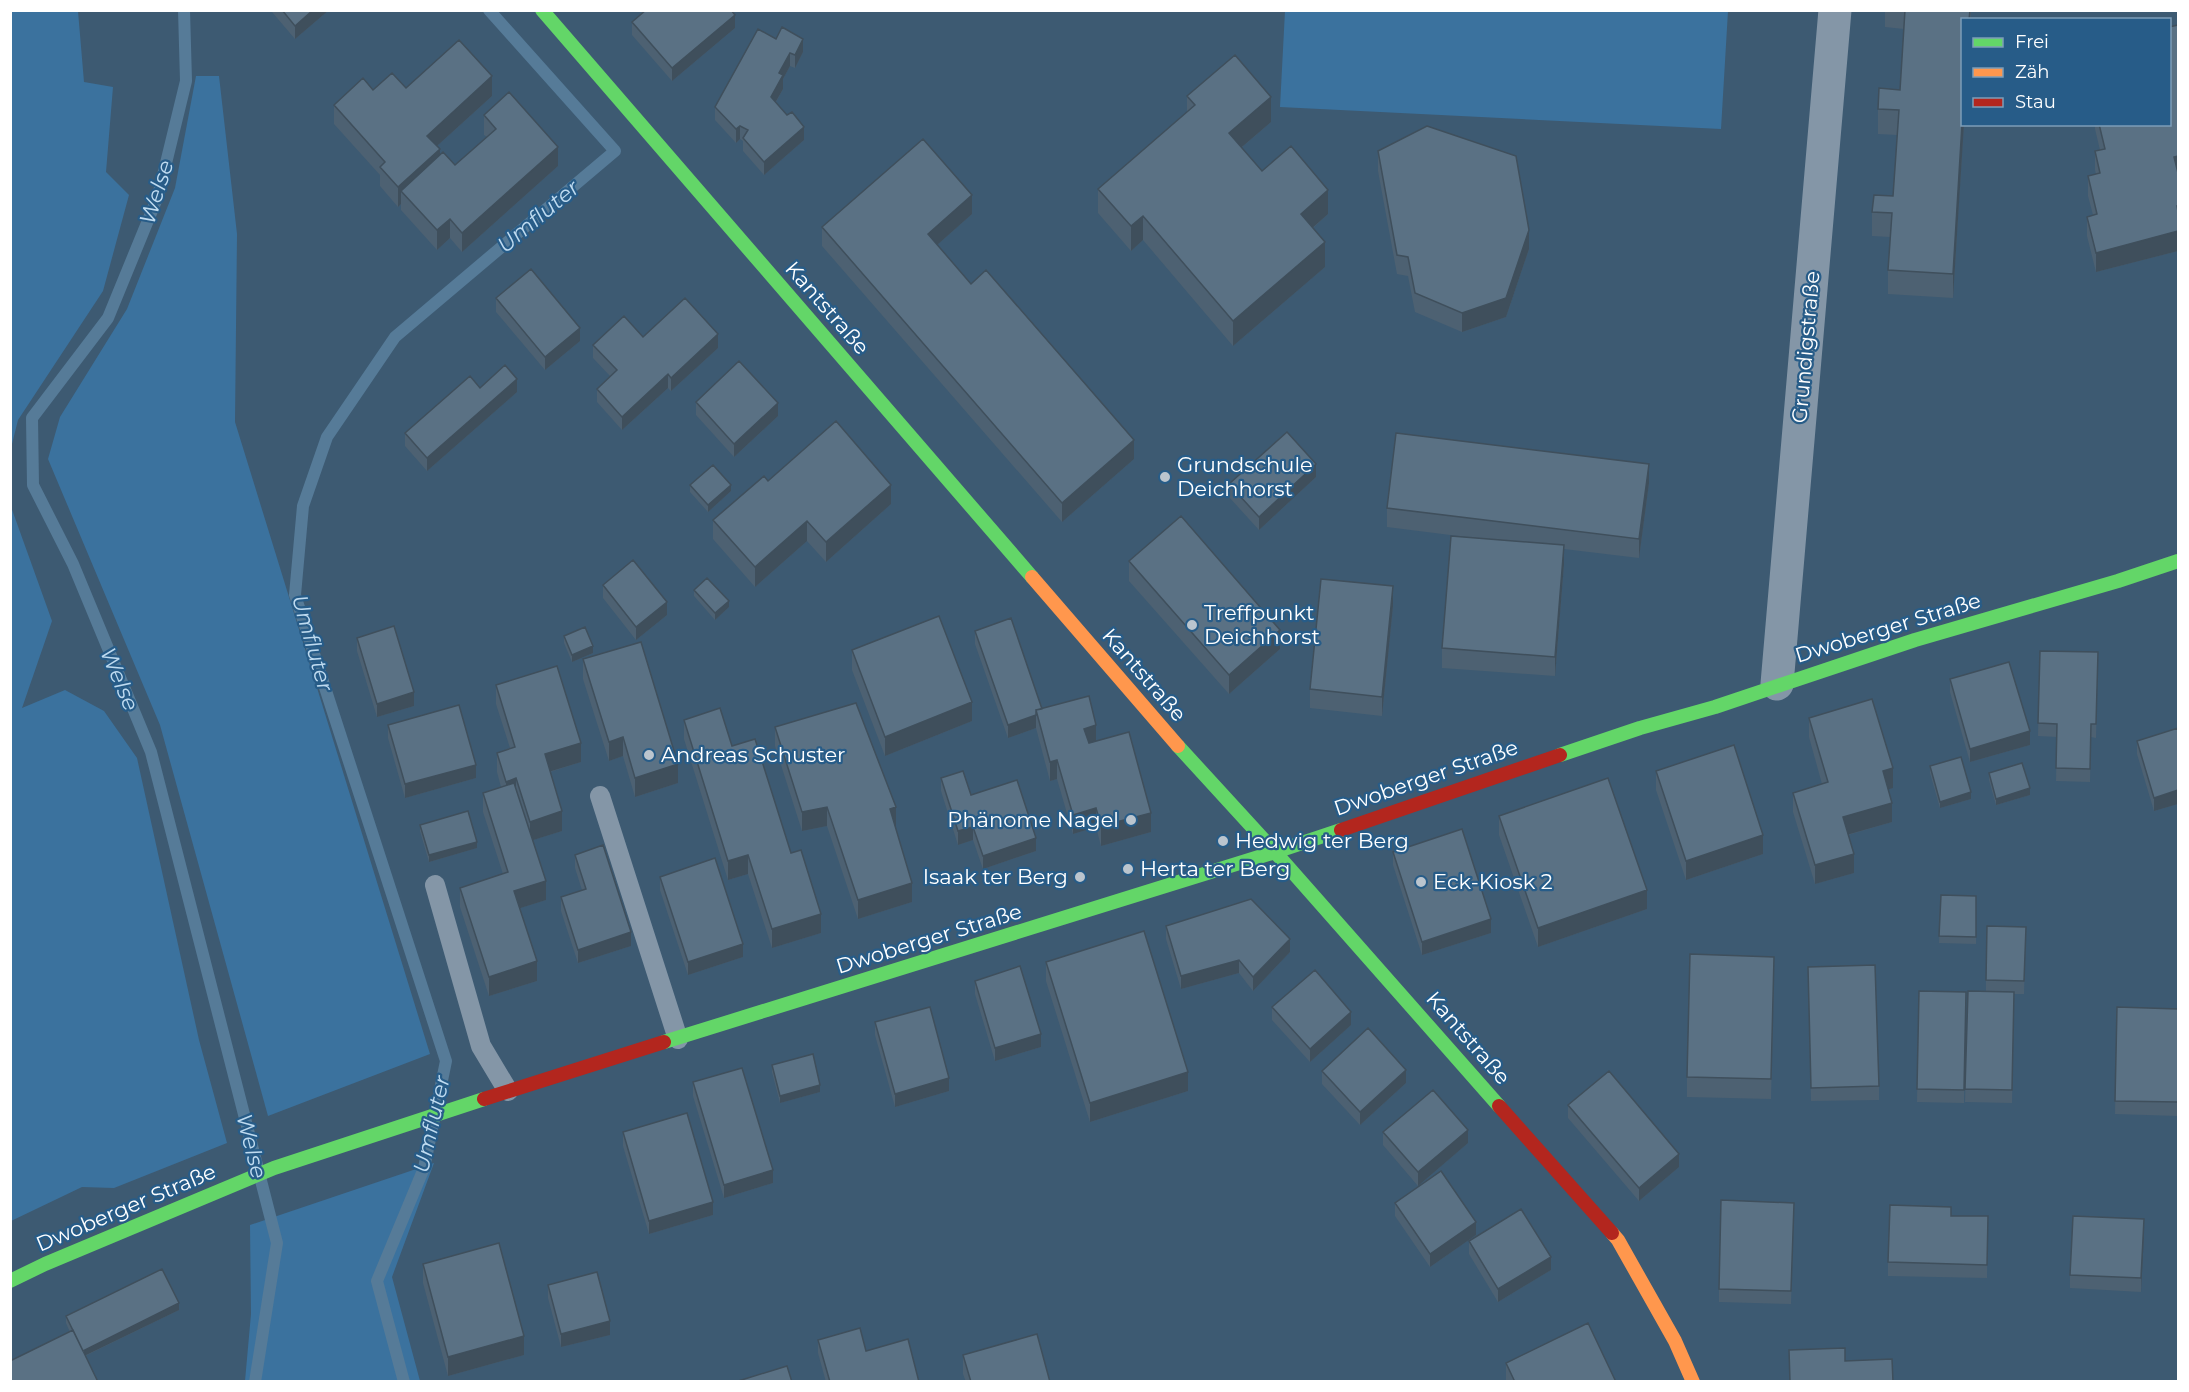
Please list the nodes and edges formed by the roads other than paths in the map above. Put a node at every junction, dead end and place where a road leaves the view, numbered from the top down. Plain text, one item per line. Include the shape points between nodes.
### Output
1 (542, 10) edge
2 (1835, 10) edge
3 (2178, 561) edge
4 (1777, 684) junction
5 (600, 796) dead end
6 (1275, 852) junction
7 (435, 885) dead end
8 (678, 1039) junction
9 (508, 1091) junction
10 (10, 1281) edge
11 (1693, 1382) edge

1 - 6 street, Kantstraße via 1171,738
2 - 4 street, Grundigstraße
3 - 4 street, Dwoberger Straße
4 - 6 street, Dwoberger Straße
5 - 8 lane
6 - 8 street, Dwoberger Straße
6 - 11 street, Kantstraße via 1618,1240 1675,1341
7 - 9 lane via 481,1046
8 - 9 street, Dwoberger Straße
9 - 10 street, Dwoberger Straße via 274,1168

